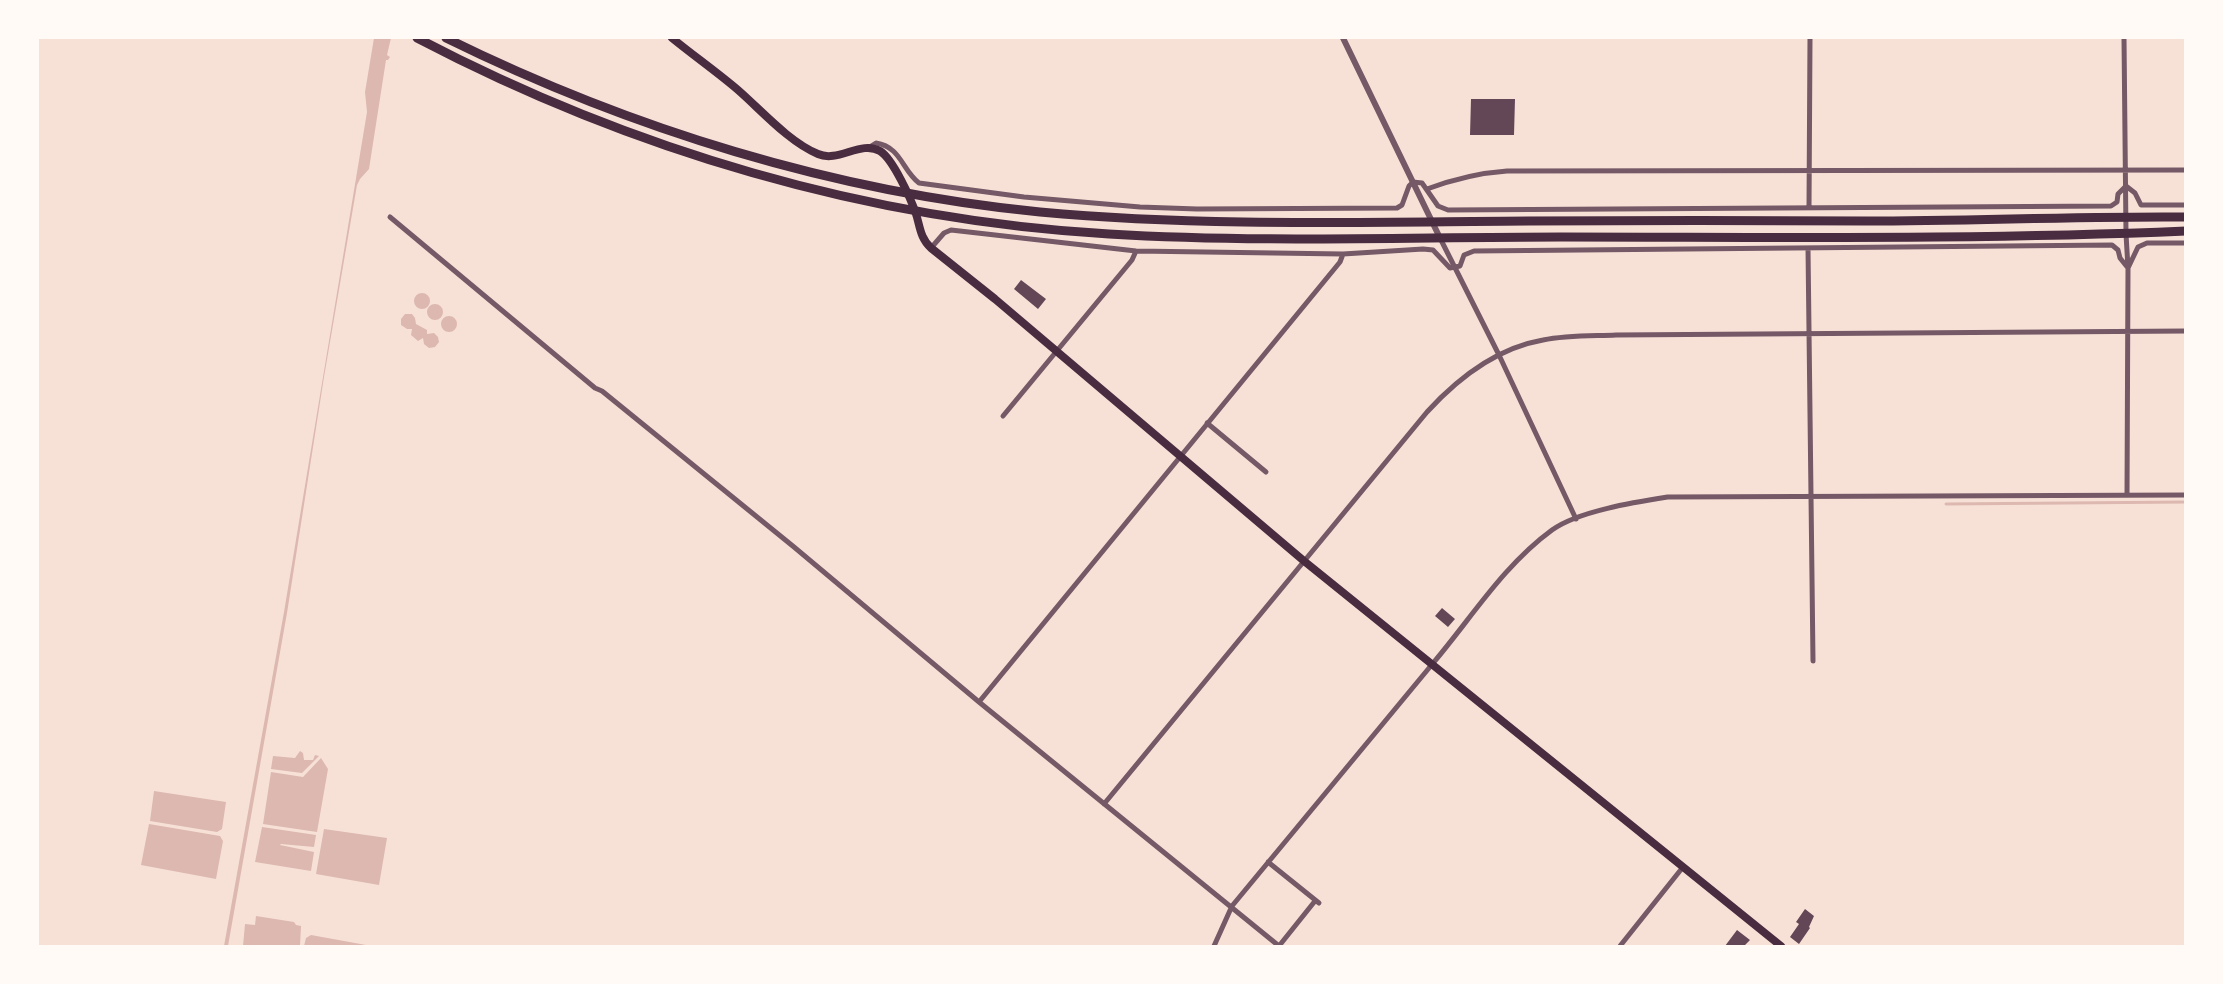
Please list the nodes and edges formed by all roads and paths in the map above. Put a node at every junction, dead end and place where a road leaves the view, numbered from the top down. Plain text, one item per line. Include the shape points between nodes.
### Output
1 (417, 38) edge
2 (446, 38) edge
3 (672, 38) edge
4 (1344, 38) edge
5 (1810, 38) edge
6 (2124, 38) edge
7 (868, 148) junction
8 (1809, 170) junction
9 (2126, 170) junction
10 (2186, 170) edge
11 (1413, 182) junction
12 (2126, 186) junction
13 (1427, 189) junction
14 (906, 192) junction
15 (2186, 205) edge
16 (1809, 206) junction
17 (915, 211) junction
18 (2127, 216) junction
19 (390, 217) dead end
20 (2186, 217) edge
21 (1432, 221) junction
22 (2186, 231) edge
23 (2126, 234) junction
24 (1440, 238) junction
25 (2186, 243) edge
26 (931, 248) junction
27 (1808, 248) junction
28 (1136, 251) junction
29 (1343, 254) junction
30 (1456, 268) junction
31 (2128, 268) junction
32 (2127, 331) junction
33 (2186, 331) edge
34 (1810, 333) junction
35 (1056, 351) junction
36 (1499, 355) junction
37 (1003, 416) dead end
38 (1207, 423) junction
39 (1180, 455) junction
40 (1266, 472) dead end
41 (2186, 495) edge
42 (1812, 496) junction
43 (2127, 496) junction
44 (1576, 519) junction
45 (1304, 561) junction
46 (1813, 661) dead end
47 (1433, 664) junction
48 (978, 702) junction
49 (1104, 804) junction
50 (1268, 862) junction
51 (1683, 867) junction
52 (1232, 906) junction
53 (1214, 946) edge
54 (1279, 946) edge
55 (1620, 946) edge
56 (1780, 946) edge

1 - 17 highway via 544,99 669,147 792,184
2 - 14 highway via 512,70 649,125 833,177
3 - 7 main road via 802,146 829,156
4 - 11 street
5 - 8 street
6 - 9 street
7 - 11 street via 876,143 891,148 919,183 1024,197 1140,207 1397,208 1402,205
7 - 14 main road via 887,157
8 - 9 street
8 - 13 street via 1484,172
8 - 16 street
9 - 10 street
9 - 12 street
11 - 13 street via 1422,183
11 - 21 street
12 - 15 street via 2140,205
12 - 16 street via 2111,206
12 - 18 street
13 - 16 street via 1438,206 1448,210
14 - 17 main road
14 - 21 highway via 1040,212 1106,216
17 - 24 highway via 1107,234 1246,239
17 - 26 main road via 922,237
18 - 20 highway
18 - 21 highway via 1867,221
18 - 23 street
19 - 48 street via 595,388 787,541
21 - 24 street
22 - 23 highway
23 - 24 highway
23 - 31 street
24 - 30 street
25 - 31 street via 2147,242 2138,247
26 - 28 street via 951,230
26 - 35 main road
27 - 30 street via 1474,251 1464,255
27 - 31 street via 2112,246
27 - 34 street
28 - 29 street
28 - 35 street
29 - 30 street via 1432,250 1446,266
29 - 38 street via 1340,262
30 - 36 street
31 - 32 street
32 - 33 street
32 - 34 street
32 - 43 street
34 - 36 street via 1560,337 1524,344
34 - 42 street
35 - 37 street
35 - 39 main road
36 - 44 street
36 - 45 street via 1448,390
38 - 39 street
38 - 40 street
39 - 45 main road
39 - 48 street
41 - 43 street
42 - 43 street
42 - 44 street via 1668,497 1627,503
42 - 46 street
44 - 47 street via 1554,529 1523,555
45 - 47 main road
45 - 49 street
47 - 50 street
47 - 51 main road
48 - 49 street
49 - 52 street
50 - 52 street
50 - 54 street via 1317,902
51 - 55 street
51 - 56 main road
52 - 53 street
52 - 54 street

